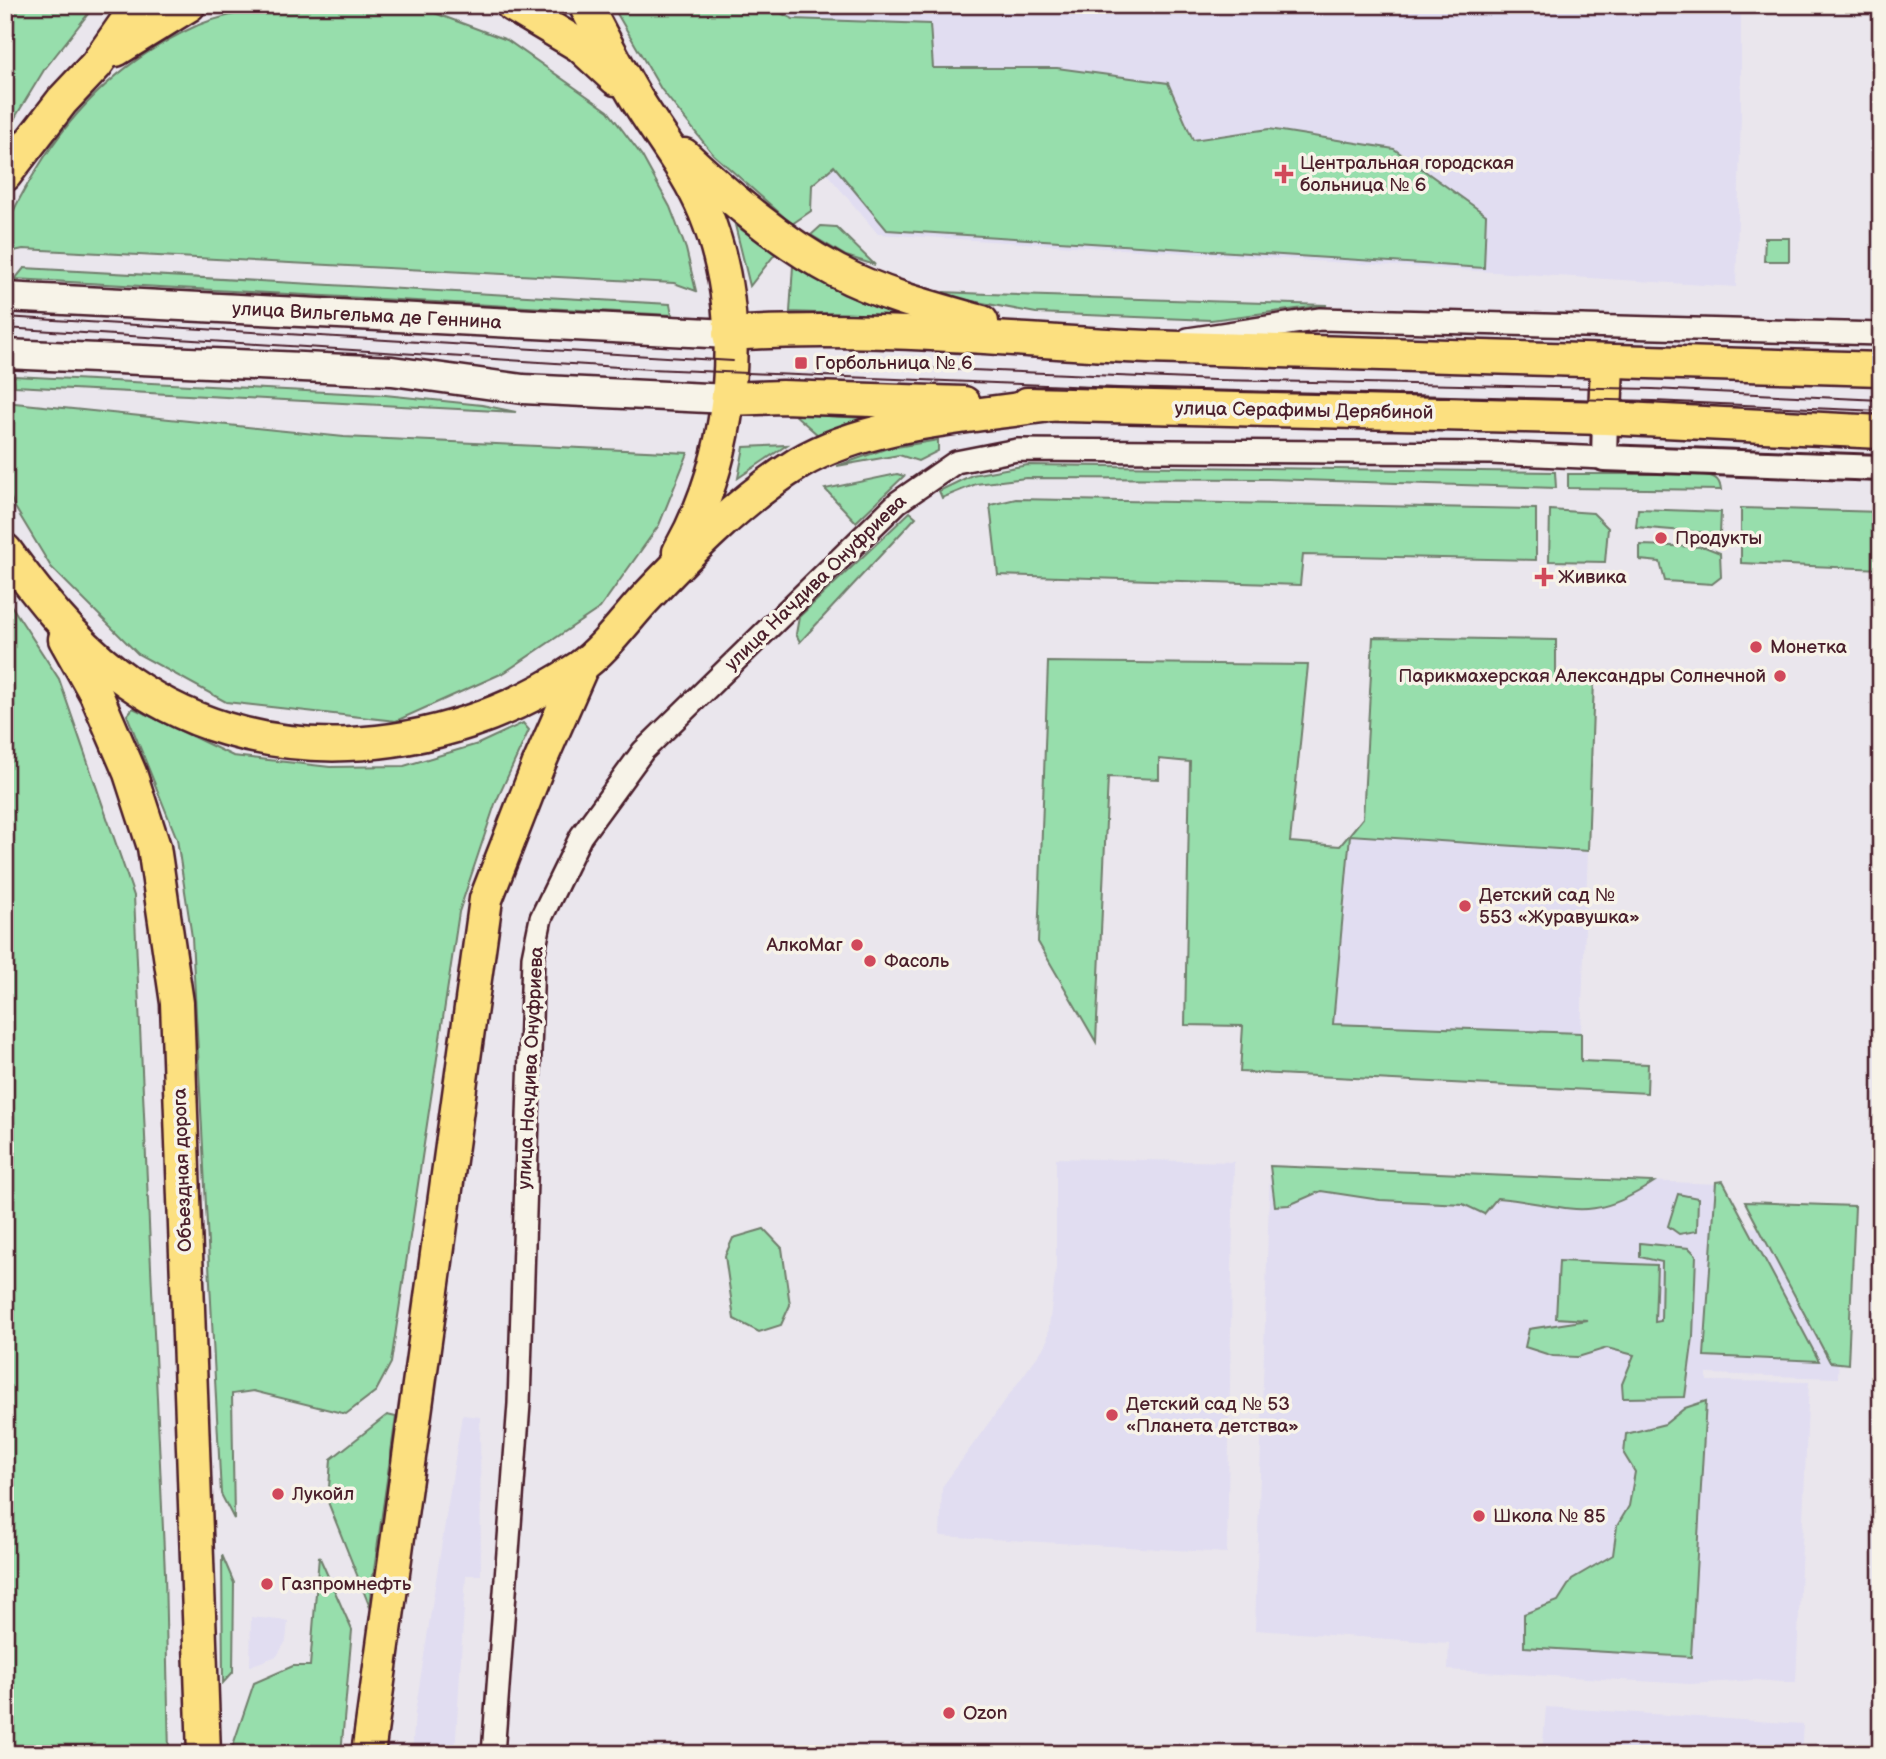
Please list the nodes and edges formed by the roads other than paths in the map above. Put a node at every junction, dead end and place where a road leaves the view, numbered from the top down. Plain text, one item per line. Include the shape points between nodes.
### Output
1 (138, 5) edge
2 (189, 5) edge
3 (512, 5) edge
4 (584, 5) edge
5 (96, 65) junction
6 (637, 100) junction
7 (62, 101) junction
8 (662, 135) junction
9 (5, 152) edge
10 (5, 175) edge
11 (5, 297) edge
12 (729, 334) junction
13 (1881, 334) edge
14 (1056, 343) junction
15 (1148, 347) junction
16 (5, 354) edge
17 (1607, 361) junction
18 (1881, 369) edge
19 (728, 399) junction
20 (1049, 405) junction
21 (1605, 418) junction
22 (1881, 432) edge
23 (1604, 457) junction
24 (1881, 468) edge
25 (918, 486) joint
26 (5, 550) edge
27 (665, 578) junction
28 (49, 611) junction
29 (582, 666) junction
30 (204, 1754) edge
31 (369, 1754) edge
32 (493, 1754) edge

1 - 5 main road
2 - 5 main road
3 - 6 main road via 579,45
4 - 6 main road
5 - 7 main road
6 - 8 main road
7 - 9 main road
7 - 10 main road
8 - 12 main road via 705,211 721,266
8 - 14 main road via 739,206 835,271 916,304
11 - 12 main road, улица Вильгельма де Геннина
12 - 14 main road via 774,330 954,334
12 - 19 main road
13 - 15 street via 1320,319
14 - 15 main road
15 - 17 main road
16 - 19 main road via 392,371 523,388
17 - 18 main road
17 - 21 main road
19 - 20 main road, улица Серафимы Дерябиной
19 - 27 main road via 710,480 692,530
20 - 21 main road, улица Серафимы Дерябиной
20 - 27 main road via 888,430 822,452 784,474 722,522
21 - 22 main road, улица Серафимы Дерябиной
21 - 23 street
23 - 24 street, улица Серафимы Дерябиной
23 - 25 street, улица Серафимы Дерябиной via 1017,450 956,462
25 - 32 street, улица Начдива Онуфриева via 643,751 581,836 541,918 533,957 519,1404
26 - 28 main road
27 - 29 main road
28 - 29 main road via 114,672 152,697 222,728 309,744 390,743 468,724 509,708
28 - 30 main road, Объездная дорога via 96,694 130,773 154,847 166,918 177,1003
29 - 31 main road via 537,766 486,899

